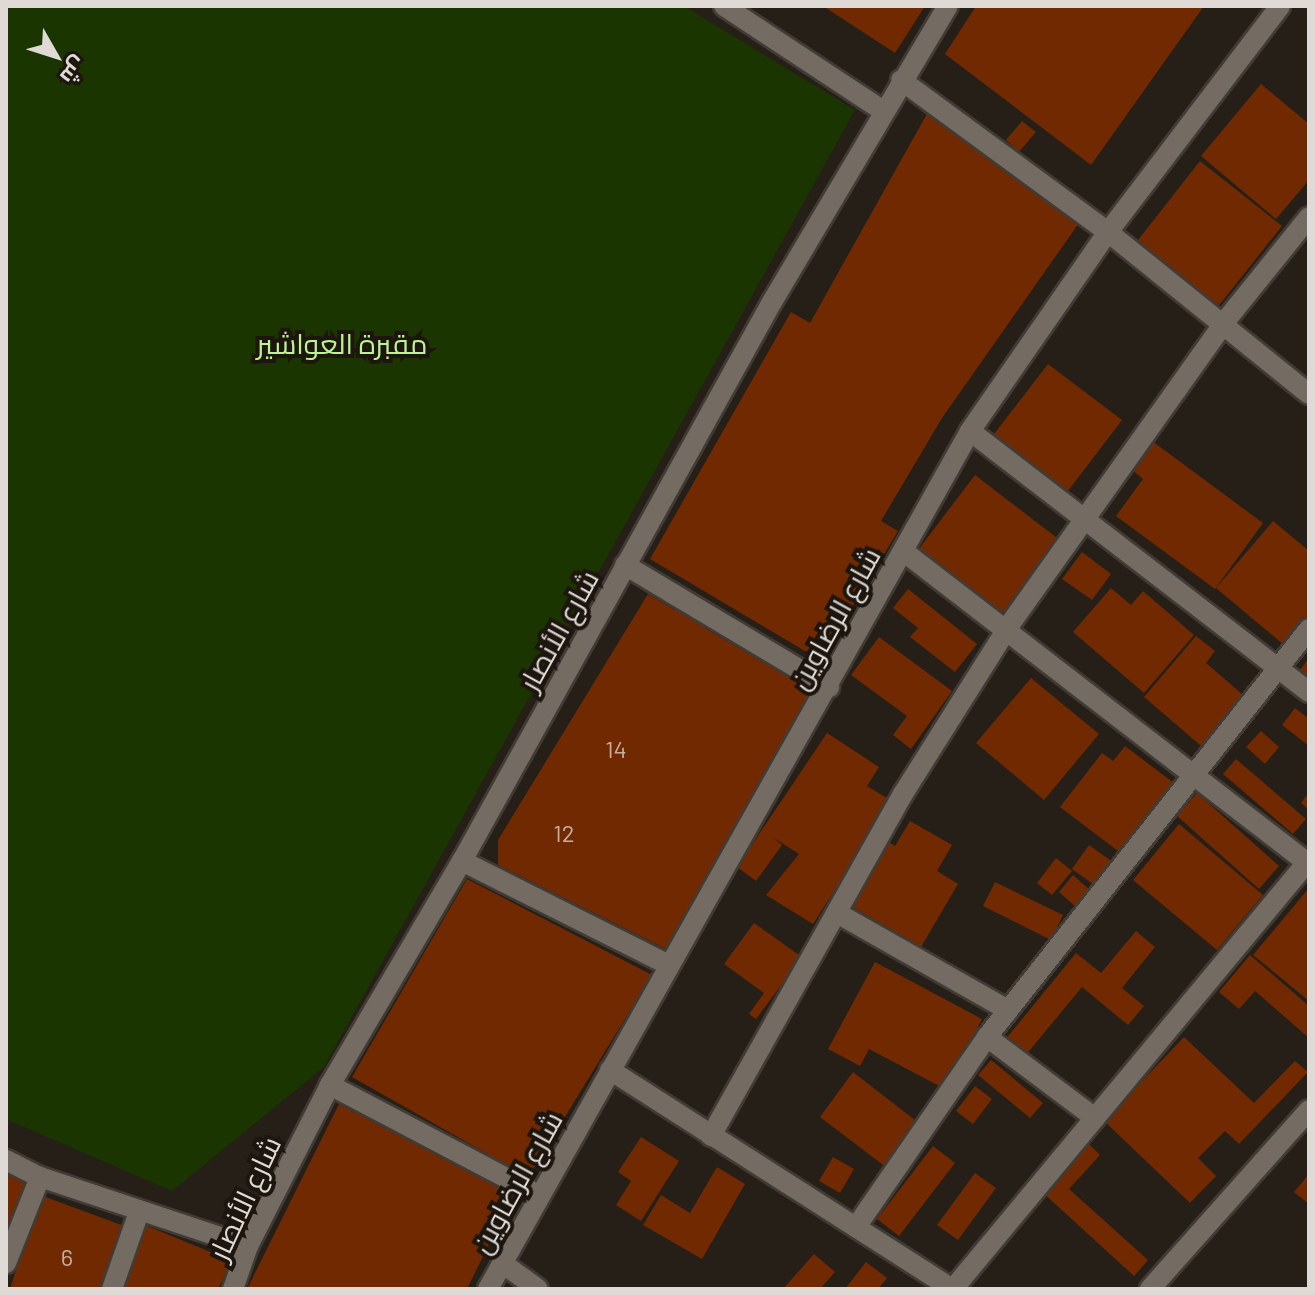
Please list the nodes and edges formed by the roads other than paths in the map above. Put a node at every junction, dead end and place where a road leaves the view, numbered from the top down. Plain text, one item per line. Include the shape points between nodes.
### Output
1 (724, 6) edge
2 (948, 6) edge
3 (1280, 6) edge
4 (901, 80) junction
5 (883, 111) junction
6 (1309, 217) edge
7 (1108, 232) junction
8 (1223, 324) junction
9 (1309, 394) edge
10 (970, 431) junction
11 (1084, 514) junction
12 (903, 551) junction
13 (625, 565) junction
14 (1008, 627) junction
15 (1309, 629) edge
16 (1279, 668) junction
17 (829, 687) junction
18 (1309, 692) edge
19 (1195, 775) junction
20 (462, 861) junction
21 (1308, 862) edge
22 (837, 913) junction
23 (669, 965) junction
24 (1008, 1010) junction
25 (987, 1037) junction
26 (610, 1070) junction
27 (330, 1085) junction
28 (1309, 1110) edge
29 (1095, 1118) junction
30 (711, 1136) junction
31 (6, 1160) edge
32 (40, 1177) junction
33 (539, 1195) junction
34 (139, 1212) junction
35 (856, 1227) junction
36 (248, 1246) junction
37 (6, 1263) edge
38 (502, 1263) junction
39 (112, 1289) edge
40 (233, 1289) edge
41 (488, 1289) edge
42 (538, 1289) edge
43 (953, 1289) edge
44 (1150, 1289) edge

1 - 5 street
2 - 4 street, شارع الأنصار
3 - 7 street, شارع الرضاوين
4 - 5 street, شارع الأنصار
4 - 7 street
5 - 13 street, شارع الأنصار
6 - 8 street
7 - 8 street
7 - 10 street, شارع الرضاوين
8 - 9 street
8 - 11 street
10 - 11 street
10 - 12 street, شارع الرضاوين
11 - 14 street
11 - 16 street
12 - 14 street
12 - 17 street, شارع الرضاوين
13 - 17 street
13 - 20 street, شارع الأنصار
14 - 19 street
14 - 22 street via 903,794
15 - 16 street
16 - 18 street
16 - 19 street
17 - 23 street, شارع الرضاوين
19 - 21 street
19 - 24 street
20 - 23 street
20 - 27 street, شارع الأنصار
21 - 29 street
22 - 24 street
22 - 30 street
23 - 26 street, شارع الرضاوين
24 - 25 street
25 - 29 street
25 - 35 street
26 - 30 street
26 - 33 street, شارع الرضاوين
27 - 33 street
27 - 36 street, شارع الأنصار
28 - 44 street
29 - 43 street
30 - 35 street
31 - 32 street
32 - 34 street
32 - 37 street
33 - 38 street, شارع الرضاوين
34 - 36 street
34 - 39 street
35 - 43 street
36 - 40 street, شارع الأنصار
38 - 41 street, شارع الرضاوين
38 - 42 street

